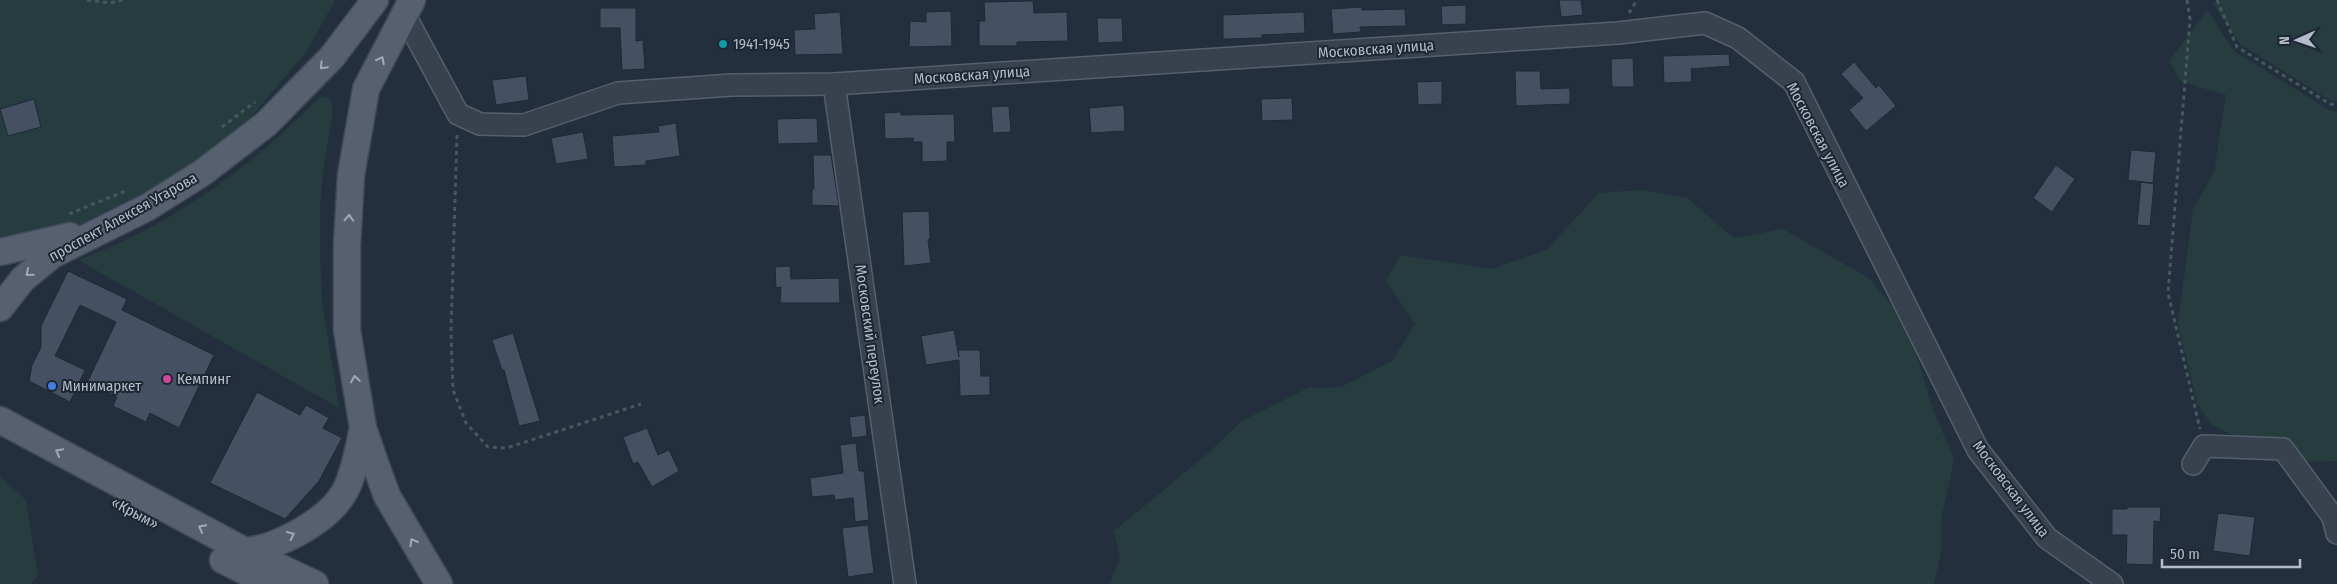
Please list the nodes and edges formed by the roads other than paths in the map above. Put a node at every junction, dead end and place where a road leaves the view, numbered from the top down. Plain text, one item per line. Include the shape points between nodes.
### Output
1 (375, 0) edge
2 (382, 0) edge
3 (408, 7) edge
4 (834, 84) junction
5 (100, 229) junction
6 (0, 252) edge
7 (0, 308) edge
8 (0, 420) edge
9 (363, 428) junction
10 (0, 441) edge
11 (2198, 455) road end
12 (2337, 533) edge
13 (245, 551) junction
14 (208, 552) junction
15 (270, 584) edge
16 (315, 584) edge
17 (439, 584) edge
18 (905, 584) edge
19 (2112, 584) edge

1 -> 5 main road, проспект Алексея Угарова via 332,57 266,124 202,173 148,207
2 - 3 main road
3 - 4 street, Московская улица via 458,114 480,124 524,125 618,93 732,85
9 -> 3 main road via 347,330 351,175 366,89
4 - 18 street, Московский переулок
4 - 19 street, Московская улица via 1618,33 1705,23 1738,38 1794,82 1978,450 2047,538
5 - 6 main road
5 -> 7 main road, проспект Алексея Угарова via 52,255 22,279
13 -> 8 main road, «Крым»
13 -> 9 main road via 274,543 320,520 344,493 353,472
17 -> 9 main road via 387,496
10 - 14 main road, «Крым»
11 - 12 street via 2283,449 2333,517
13 - 14 main road
13 - 16 main road, «Крым»
14 - 15 main road, «Крым»

